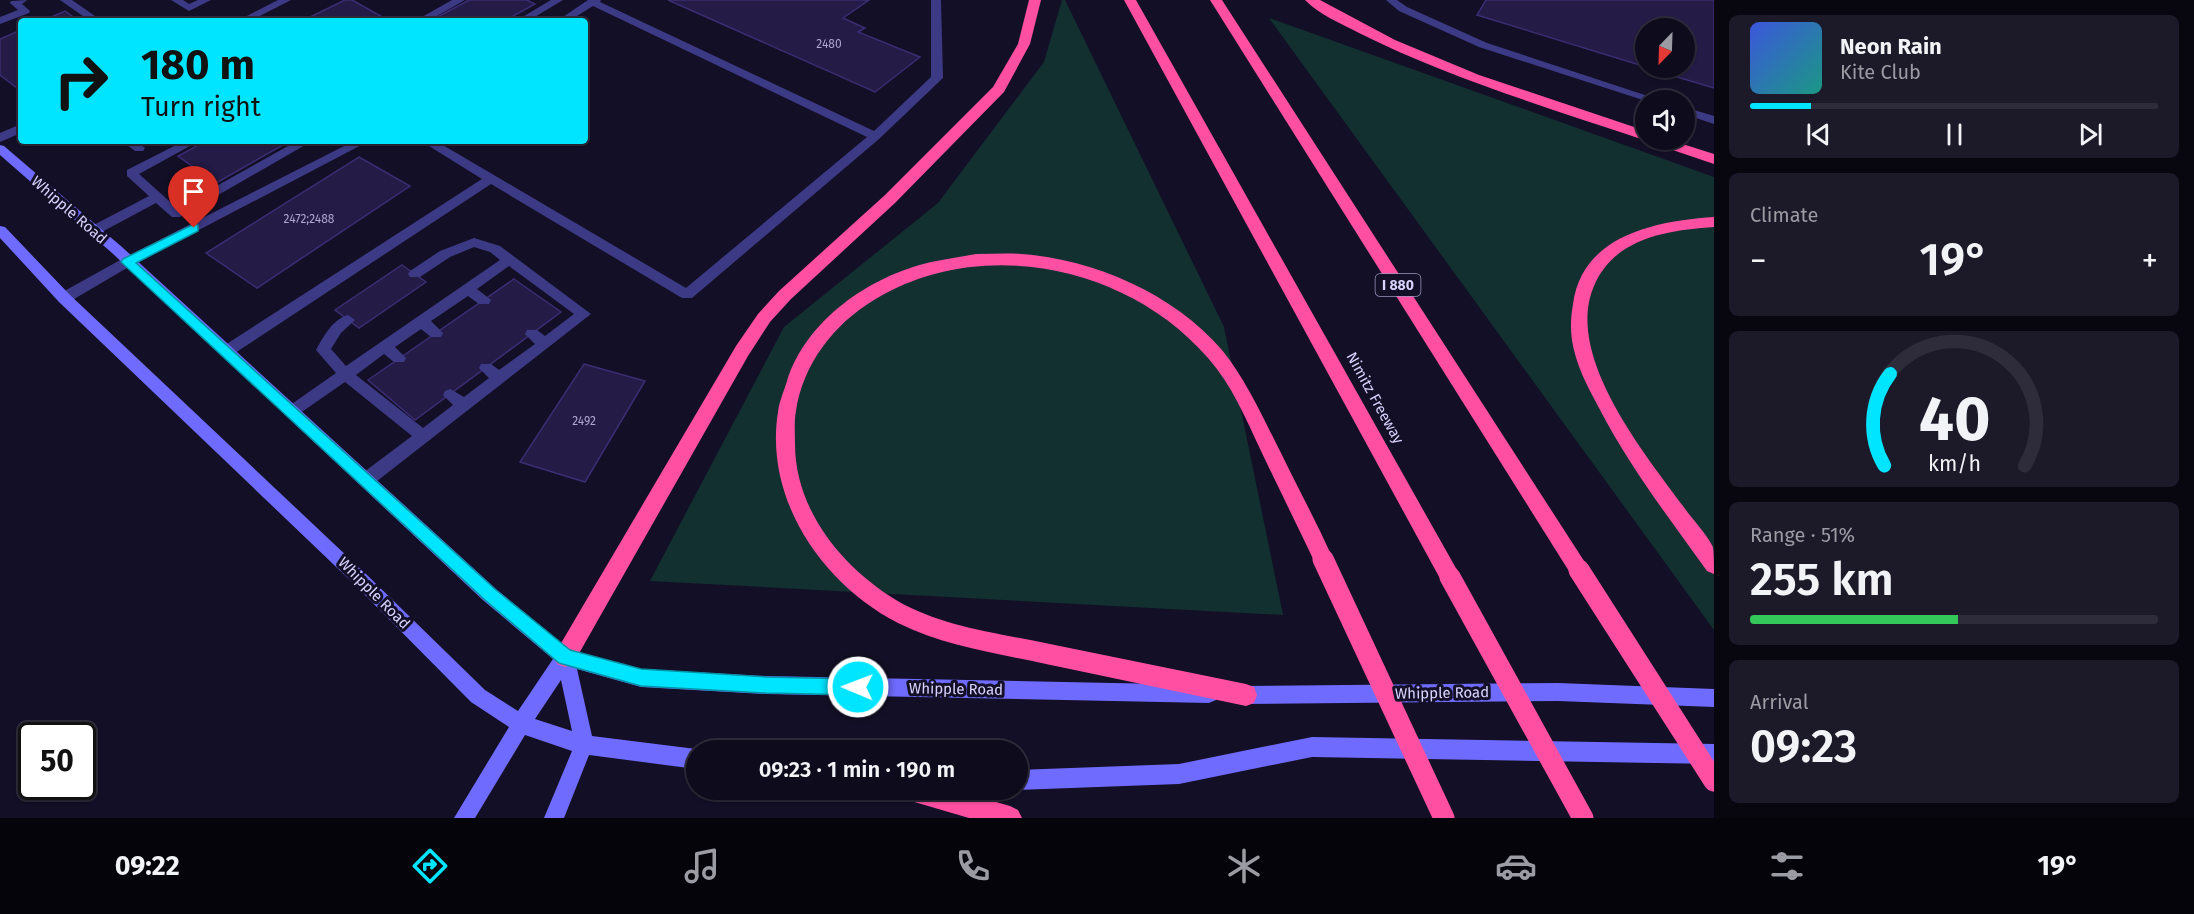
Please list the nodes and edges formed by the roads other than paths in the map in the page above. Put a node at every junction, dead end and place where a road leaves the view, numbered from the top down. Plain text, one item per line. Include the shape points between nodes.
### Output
1 (22, 0) edge
2 (65, 0) edge
3 (176, 0) edge
4 (206, 0) edge
5 (286, 0) edge
6 (460, 0) edge
7 (936, 0) edge
8 (1035, 0) edge
9 (1130, 0) edge
10 (1216, 0) edge
11 (1311, 0) edge
12 (1391, 0) edge
13 (554, 1) edge
14 (594, 1) edge
15 (92, 18) edge
16 (248, 18) edge
17 (426, 18) edge
18 (526, 18) edge
19 (567, 18) edge
20 (0, 21) edge
21 (1635, 94) edge
22 (1695, 114) edge
23 (1714, 120) edge
24 (18, 129) edge
25 (1635, 132) edge
26 (875, 136) junction
27 (0, 138) edge
28 (187, 144) edge
29 (301, 144) edge
30 (357, 144) edge
31 (432, 144) edge
32 (0, 149) edge
33 (1687, 150) edge
34 (1714, 159) edge
35 (491, 179) junction
36 (158, 197) junction
37 (1714, 222) edge
38 (0, 230) edge
39 (93, 231) junction
40 (509, 260) junction
41 (127, 262) junction
42 (415, 274) dead end
43 (468, 289) junction
44 (64, 298) junction
45 (484, 300) dead end
46 (348, 320) dead end
47 (422, 322) junction
48 (436, 333) dead end
49 (532, 334) dead end
50 (545, 344) junction
51 (385, 347) junction
52 (227, 351) junction
53 (399, 358) dead end
54 (486, 368) dead end
55 (346, 375) junction
56 (499, 378) junction
57 (450, 394) dead end
58 (464, 405) junction
59 (291, 412) junction
60 (423, 436) junction
61 (366, 480) junction
62 (1714, 565) edge
63 (565, 657) junction
64 (1246, 695) junction
65 (1714, 698) edge
66 (521, 724) junction
67 (584, 745) junction
68 (1714, 754) edge
69 (686, 758) edge
70 (1028, 780) edge
71 (1714, 781) edge
72 (949, 800) edge
73 (464, 818) edge
74 (554, 818) edge
75 (1010, 818) edge
76 (1444, 818) edge
77 (1583, 818) edge

1 - 20 lane via 15,3 25,11
2 - 15 lane
3 - 4 lane via 189,8
5 - 16 lane
6 - 17 lane
7 - 26 lane via 937,78
8 - 63 highway via 1024,44 999,89 764,318
9 - 77 highway, Nimitz Freeway, bridge
10 - 71 highway, I 880, bridge
11 - 25 highway via 1359,27 1448,67
12 - 21 lane via 1483,45
13 - 18 lane
14 - 19 lane
14 - 26 lane
22 - 23 lane
24 - 27 lane
26 - 35 lane via 687,295
28 - 36 lane via 131,174
29 - 36 lane via 176,214
30 - 41 lane
31 - 35 lane
32 - 39 main road, Whipple Road
33 - 34 highway
35 - 52 lane
36 - 39 lane
37 - 62 highway via 1655,228 1602,256 1587,276 1579,303 1579,332 1586,362 1616,420
38 - 44 main road, Whipple Road
39 - 41 main road, Whipple Road
40 - 42 lane via 495,249 474,242 445,254
40 - 43 lane
40 - 50 lane via 584,314
41 - 44 lane
41 - 52 main road, Whipple Road
43 - 45 lane
43 - 47 lane
44 - 66 main road, Whipple Road via 362,579 478,696
46 - 55 lane via 336,329 323,350
47 - 48 lane
47 - 51 lane
49 - 50 lane
50 - 56 lane
51 - 53 lane
51 - 55 lane
52 - 59 main road, Whipple Road
54 - 56 lane
55 - 59 lane
55 - 60 lane
56 - 58 lane
57 - 58 lane
58 - 60 lane
59 - 61 main road, Whipple Road
60 - 61 lane
61 - 63 main road, Whipple Road via 490,595
63 - 64 main road, Whipple Road via 641,678 766,685
63 - 66 main road
63 - 67 main road
64 - 65 main road, Whipple Road via 1558,692
64 - 76 highway, bridge via 979,640 931,626 890,607 850,578 820,544 798,508 787,474 785,408 794,377 808,350 837,318 880,287 949,264 984,260 1020,260 1088,273 1157,305 1179,321 1215,354 1250,409
66 - 67 main road, Whipple Road
66 - 73 main road
67 - 69 main road, Whipple Road
67 - 74 main road
68 - 70 main road via 1312,747 1179,774
72 - 75 highway

